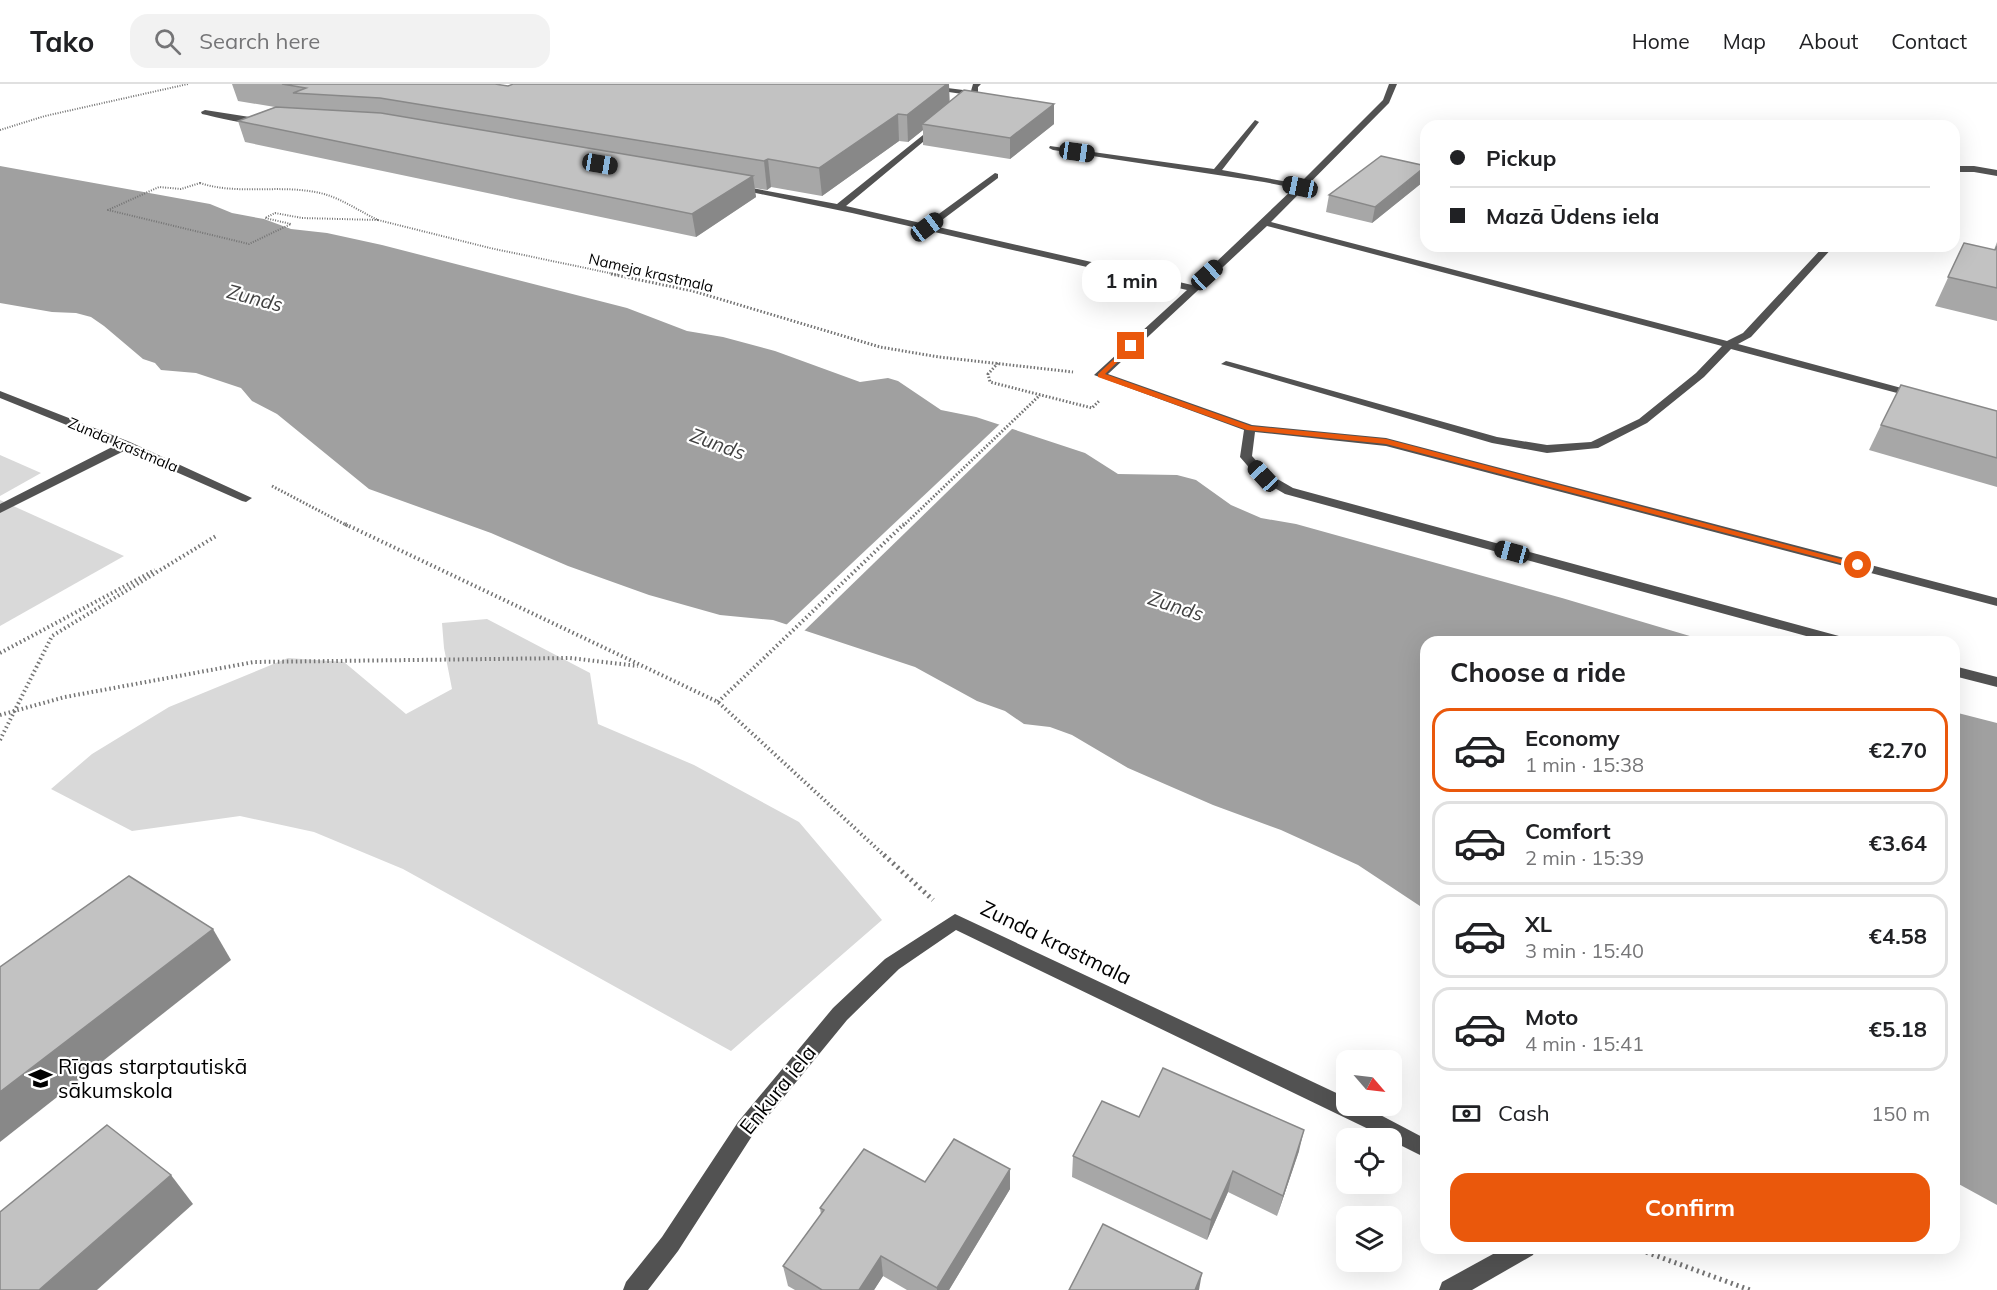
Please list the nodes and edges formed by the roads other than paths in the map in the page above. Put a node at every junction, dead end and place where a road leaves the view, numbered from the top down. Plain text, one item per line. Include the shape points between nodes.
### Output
1 (899, 84) edge
2 (977, 84) edge
3 (1393, 84) edge
4 (975, 94) junction
5 (957, 109) edge
6 (205, 112) dead end
7 (948, 117) edge
8 (268, 121) edge
9 (1255, 122) dead end
10 (1053, 148) dead end
11 (1960, 169) edge
12 (1216, 172) junction
13 (1997, 173) edge
14 (995, 176) dead end
15 (729, 187) edge
16 (1300, 187) junction
17 (839, 207) junction
18 (1265, 223) junction
19 (927, 227) junction
20 (1823, 252) edge
21 (1192, 288) junction
22 (1730, 344) junction
23 (1226, 364) dead end
24 (0, 394) edge
25 (1930, 399) edge
26 (1250, 428) junction
27 (126, 445) junction
28 (246, 498) dead end
29 (0, 509) edge
30 (1997, 602) edge
31 (1823, 636) edge
32 (1960, 673) edge
33 (1997, 682) edge
34 (955, 921) joint
35 (1420, 1146) edge
36 (1515, 1254) edge
37 (634, 1290) edge
38 (1450, 1290) edge

1 - 4 street
2 - 4 street
3 - 16 street via 1386,101
4 - 5 street
6 - 8 street
7 - 17 street
9 - 12 street
10 - 12 street
11 - 13 street
12 - 16 street
14 - 19 street
15 - 17 street
16 - 18 street
17 - 19 street
18 - 21 street
18 - 22 street
19 - 21 street
20 - 22 street via 1747,335
21 - 26 street via 1100,375
22 - 23 street via 1700,375 1643,421 1594,445 1547,449 1496,440
22 - 25 street
24 - 27 street, Zunda krastmala
26 - 30 street via 1386,442
26 - 31 street via 1246,457 1263,476 1289,491
27 - 28 street, Zunda krastmala
27 - 29 street
32 - 33 street
34 - 35 street, Zunda krastmala
34 - 37 street, Enkura iela via 892,964 840,1014 745,1129 670,1244
36 - 38 street

